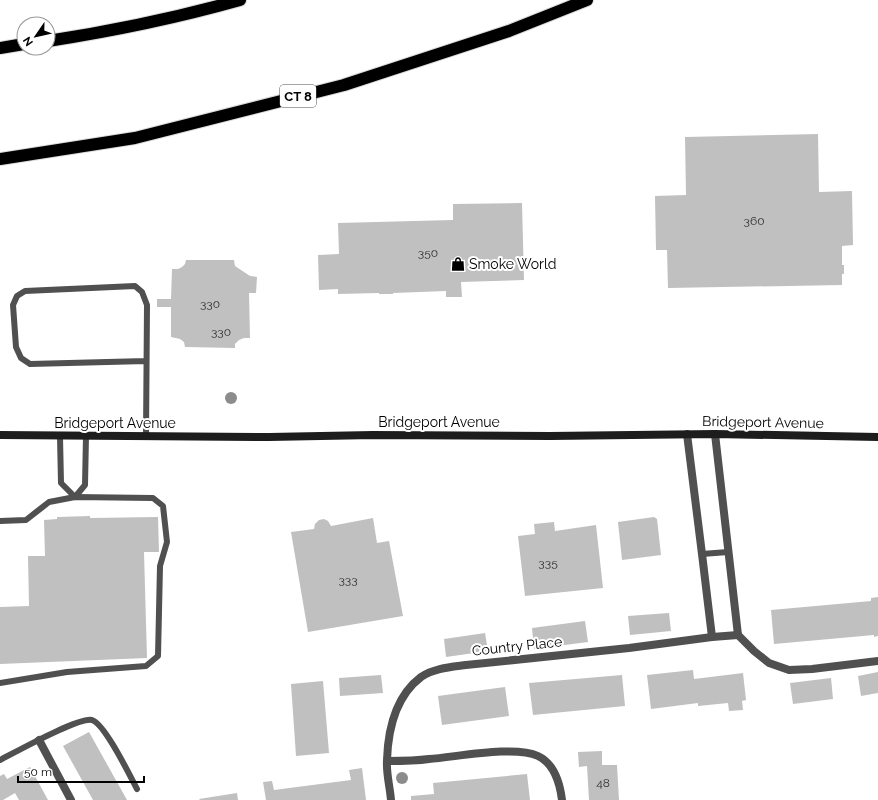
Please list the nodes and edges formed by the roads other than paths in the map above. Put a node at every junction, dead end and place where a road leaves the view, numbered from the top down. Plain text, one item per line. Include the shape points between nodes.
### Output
1 (240, 0) edge
2 (587, 0) edge
3 (56, 40) edge
4 (16, 45) edge
5 (0, 48) edge
6 (0, 160) edge
7 (146, 361) junction
8 (687, 434) junction
9 (715, 434) junction
10 (0, 436) edge
11 (86, 436) junction
12 (146, 436) junction
13 (60, 437) junction
14 (878, 437) edge
15 (74, 497) junction
16 (0, 521) edge
17 (728, 552) junction
18 (702, 554) junction
19 (738, 635) junction
20 (712, 637) junction
21 (878, 661) edge
22 (0, 683) edge
23 (39, 740) junction
24 (0, 760) edge
25 (387, 761) junction
26 (137, 789) dead end
27 (71, 800) edge
28 (391, 800) edge
29 (562, 800) edge

1 - 3 highway via 186,15
2 - 6 highway, CT 8 via 509,31 344,84 135,138
4 - 5 highway
7 - 7 lane via 147,305 142,292 135,286 25,291 17,296 13,306 16,347 21,358 30,364
7 - 12 lane
8 - 9 main road, Bridgeport Avenue
8 - 12 main road, Bridgeport Avenue
8 - 18 street
9 - 14 main road, Bridgeport Avenue
9 - 17 street
10 - 13 main road, Bridgeport Avenue
11 - 12 main road, Bridgeport Avenue
11 - 13 main road, Bridgeport Avenue
11 - 15 lane via 85,485
13 - 15 lane via 61,483
15 - 16 lane via 49,502 26,520
15 - 22 lane via 153,498 163,506 167,542 160,566 158,656 146,666 67,672
17 - 18 lane
17 - 19 street
18 - 20 street
19 - 20 street, Country Place
19 - 21 street via 768,663 789,670
20 - 25 street, Country Place via 440,669 422,677 409,689 400,703 393,718
23 - 24 lane
23 - 26 lane via 66,726 92,720 101,726 109,737
23 - 27 street
25 - 28 street, Country Place
25 - 29 street via 429,760 501,752 526,753 539,756 549,763 558,781

